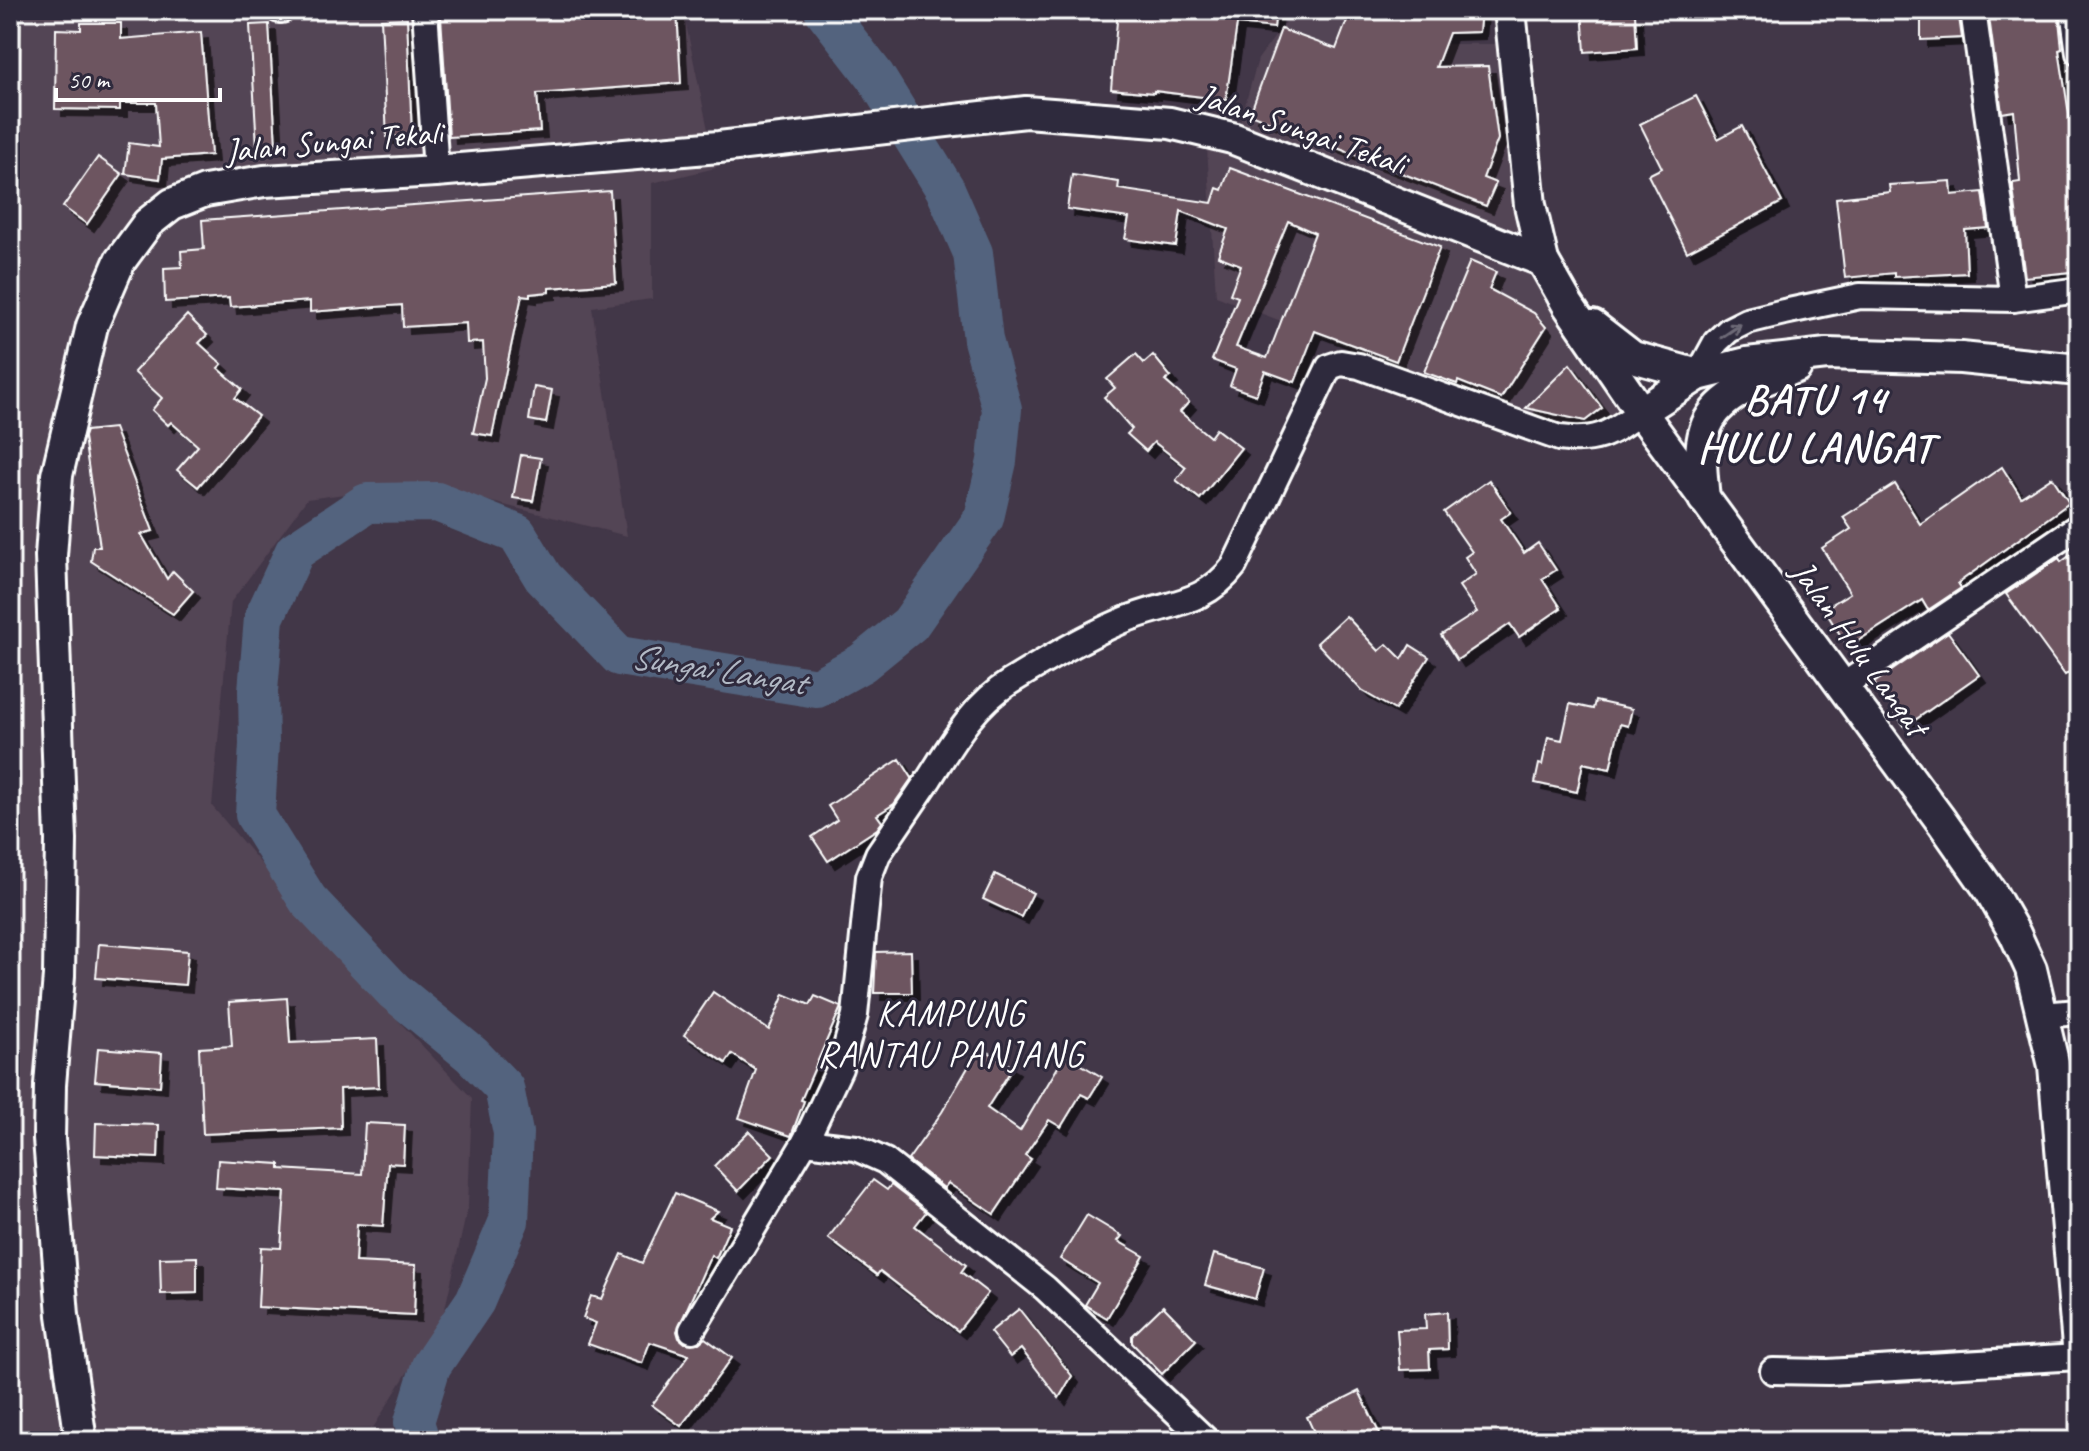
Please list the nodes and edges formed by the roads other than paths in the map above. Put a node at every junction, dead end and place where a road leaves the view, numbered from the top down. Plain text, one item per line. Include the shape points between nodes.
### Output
1 (425, 10) edge
2 (1510, 10) edge
3 (1973, 10) edge
4 (2073, 10) edge
5 (2079, 53) edge
6 (436, 171) junction
7 (1543, 261) junction
8 (2079, 290) edge
9 (2013, 299) junction
10 (1827, 354) junction
11 (2079, 370) edge
12 (1698, 375) junction
13 (1641, 412) junction
14 (1704, 499) junction
15 (2079, 526) edge
16 (1841, 687) junction
17 (2079, 1012) edge
18 (2042, 1015) junction
19 (805, 1142) junction
20 (692, 1330) dead end
21 (2079, 1358) edge
22 (1773, 1371) dead end
23 (81, 1441) edge
24 (1207, 1441) edge

1 - 6 street
2 - 7 street, Jalan Hulu Langat via 1530,205
3 - 9 street
4 - 5 street
6 - 7 street, Jalan Sungai Tekali via 719,147 1026,112 1170,123 1232,138
6 - 23 street, Jalan Sungai Tekali via 264,181 205,191 172,204 148,223 120,261 92,326 57,475 51,556 61,840 49,1139 63,1315
7 - 12 street via 1598,332 1633,357
7 - 13 street, Jalan Hulu Langat
8 - 9 street
12 -> 9 street via 1729,330 1784,312 1860,296
10 - 11 street via 1961,358
10 - 12 street
10 - 14 street via 1743,389 1722,405 1705,427
12 - 13 street
13 - 14 street, Jalan Hulu Langat
13 - 19 street via 1607,435 1584,441 1559,438 1359,366 1329,367 1224,579 1190,600 1098,632 1007,684 964,724 878,854 869,877 855,1015 840,1068
14 - 16 street, Jalan Hulu Langat
15 - 16 street
16 - 18 street, Jalan Hulu Langat via 1991,892 2031,969
17 - 18 street
18 - 21 street, Jalan Hulu Langat via 2058,1099
19 - 20 street
19 - 24 street via 856,1148 885,1161 1045,1288
21 - 22 street

